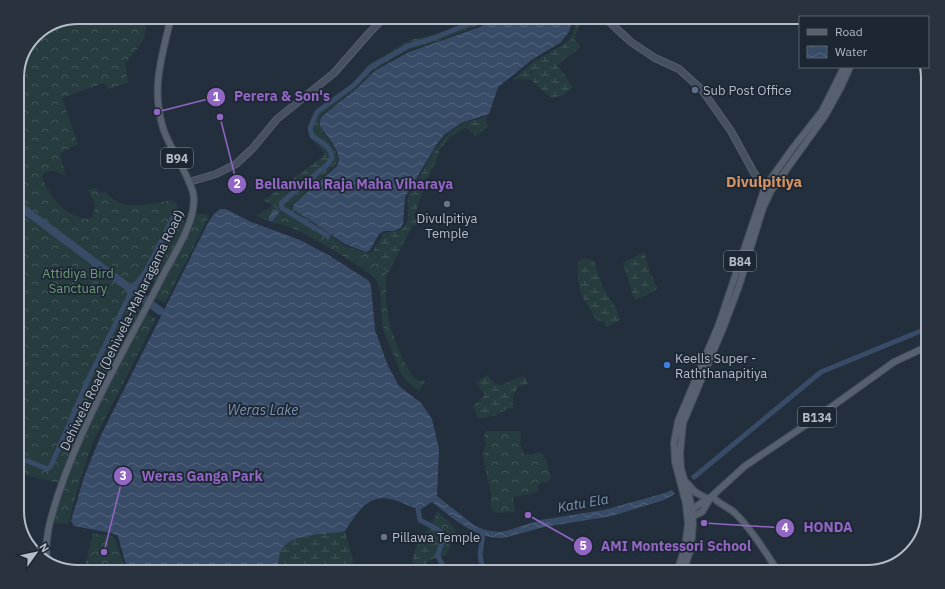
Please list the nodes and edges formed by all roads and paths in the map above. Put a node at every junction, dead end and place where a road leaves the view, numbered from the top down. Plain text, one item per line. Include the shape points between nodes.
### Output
1 (169, 24) edge
2 (379, 24) edge
3 (612, 24) edge
4 (844, 68) edge
5 (849, 68) edge
6 (838, 86) junction
7 (189, 182) junction
8 (768, 189) junction
9 (921, 349) edge
10 (684, 480) junction
11 (709, 497) junction
12 (702, 512) junction
13 (690, 514) junction
14 (693, 531) junction
15 (47, 555) edge
16 (679, 565) edge
17 (685, 565) edge
18 (773, 565) edge

1 - 7 main road, Dehiwela Road (Dehiwela-Maharagama Road) / B94 via 157,78 158,100 164,131
2 - 7 street via 334,73 277,120 236,164 216,174
3 - 8 street via 631,42 655,58 679,69 702,90 731,131 754,173
4 - 6 main road, B84
5 - 6 main road, B84
6 - 8 main road, B84 via 792,149
7 - 15 main road, Dehiwela Road (Dehiwela-Maharagama Road) / B94 via 194,192 191,219 100,395 72,458 50,523
8 - 10 main road, B84 via 739,286 683,423 680,454
8 - 13 main road, B84 via 719,324 686,398 675,430 676,467
9 - 11 main road, B134 via 894,362 745,466
10 - 11 main road via 695,492
10 - 13 main road, B84
11 - 12 main road, B134
11 - 13 main road, B134
11 - 18 main road via 736,514
12 - 13 main road
12 - 14 main road
13 - 14 main road, B84
13 - 16 main road, B84
14 - 17 main road, B84

